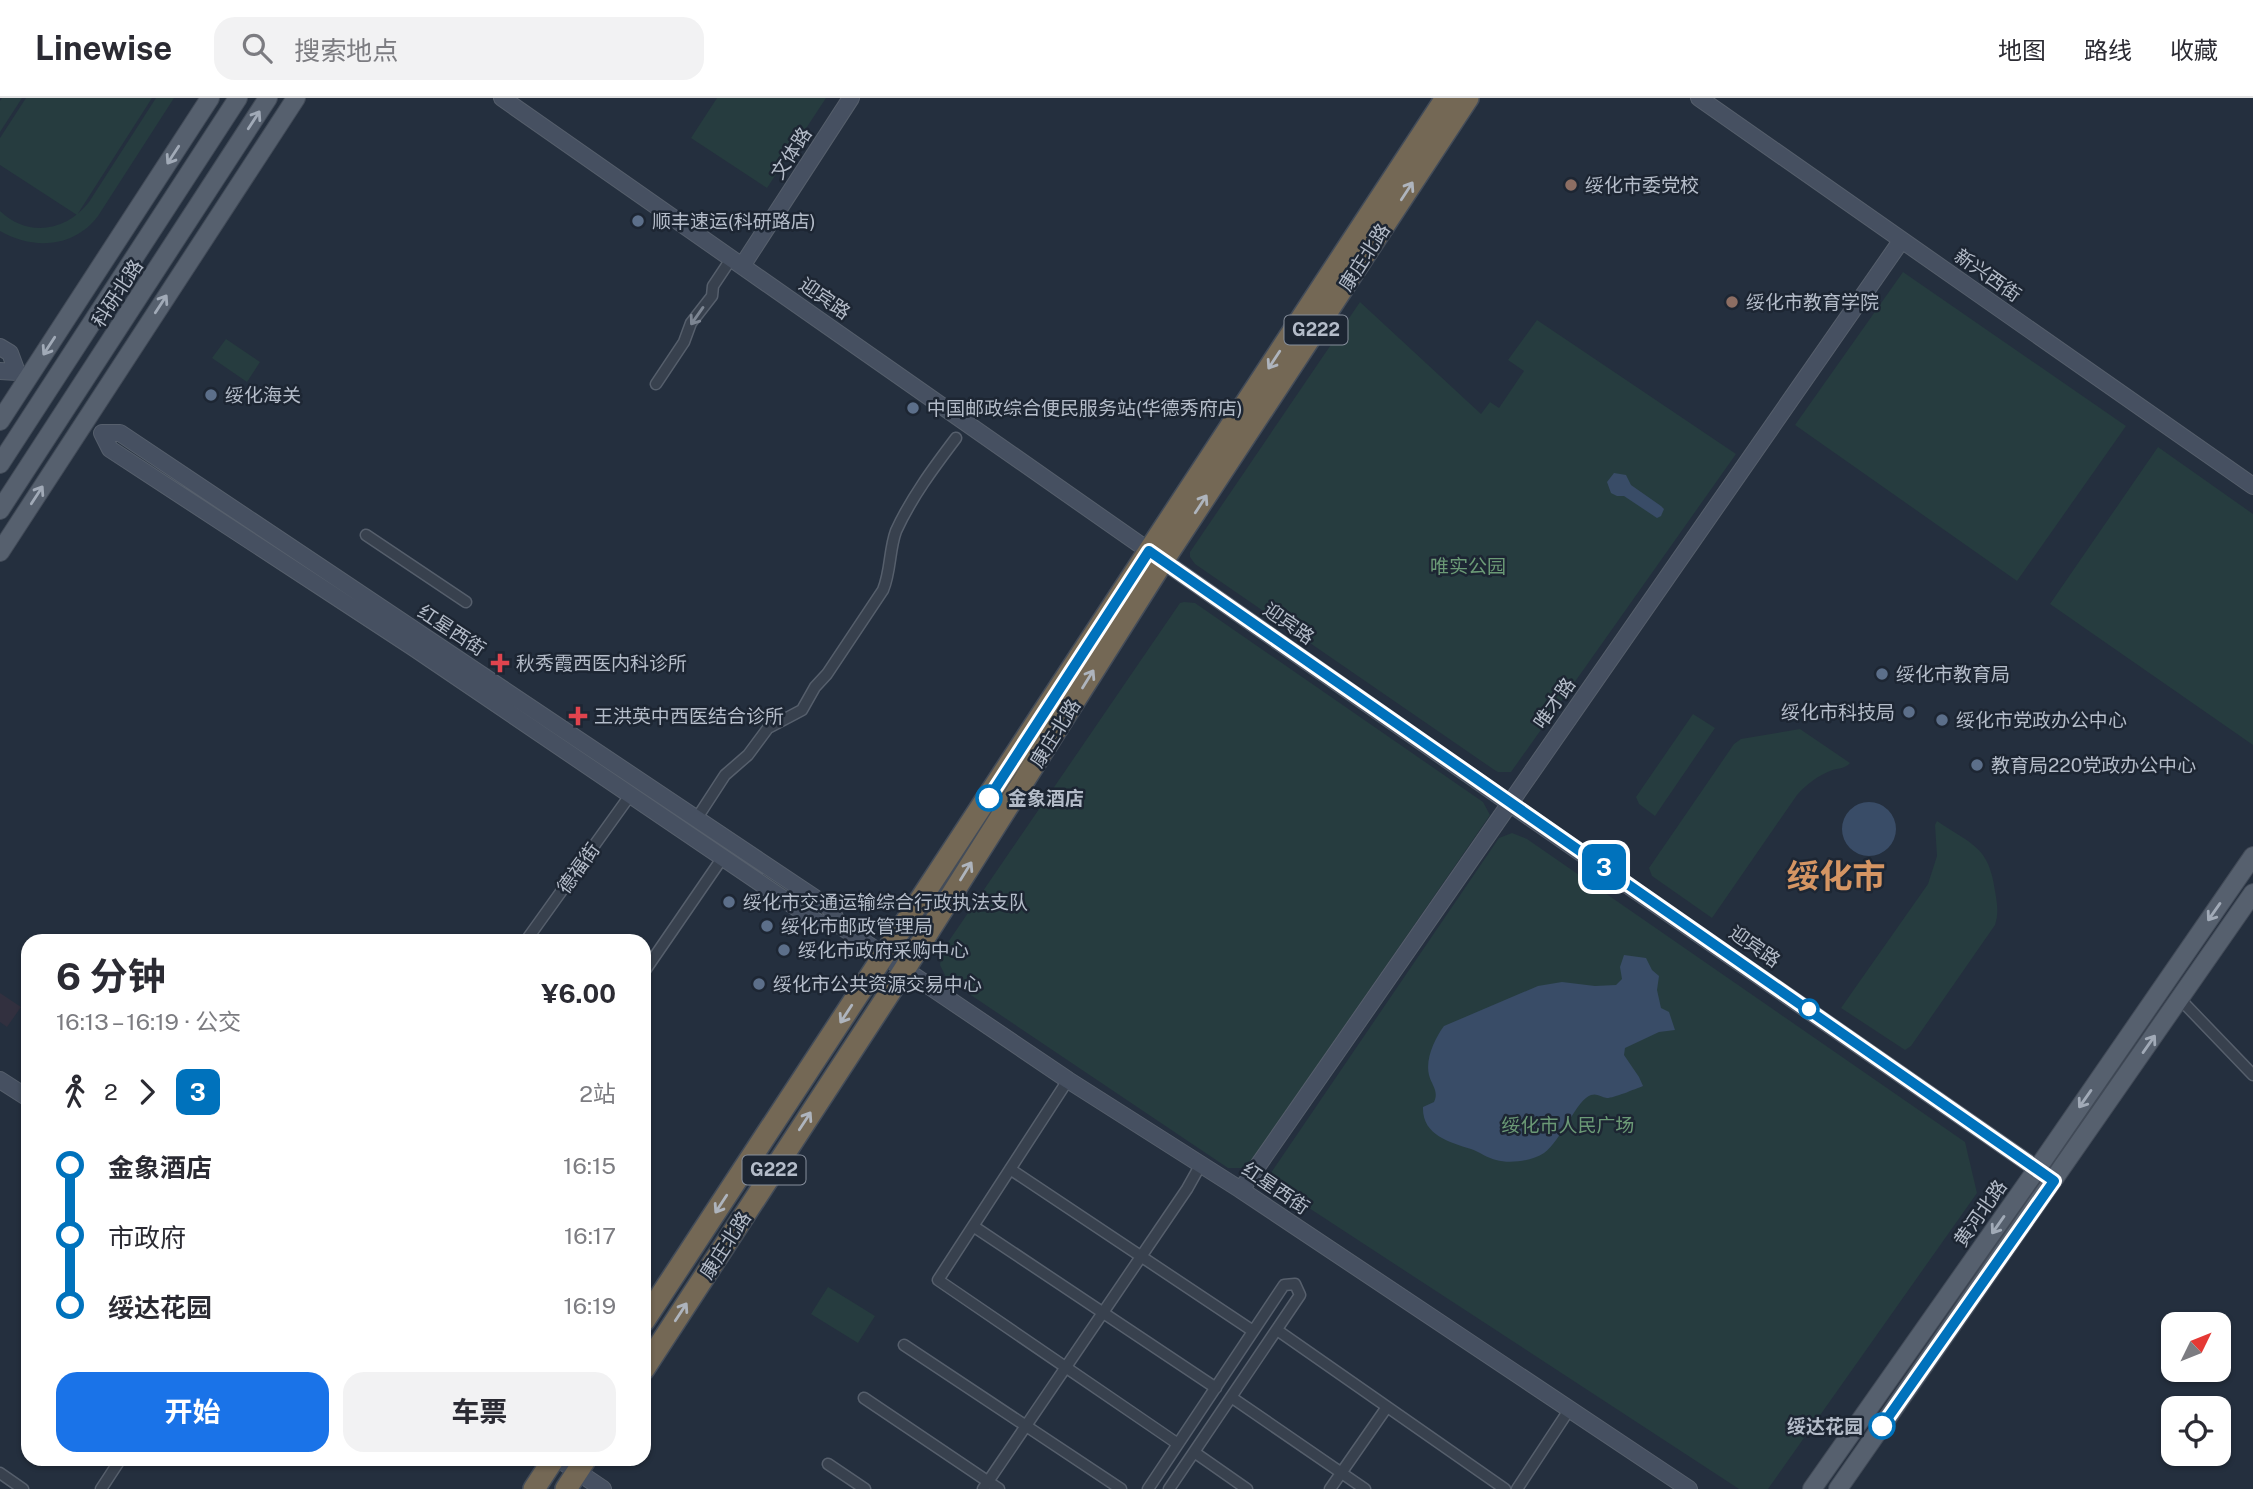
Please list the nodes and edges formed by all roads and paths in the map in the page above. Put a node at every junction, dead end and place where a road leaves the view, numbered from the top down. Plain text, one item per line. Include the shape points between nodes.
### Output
1 (210, 98) edge
2 (238, 98) edge
3 (268, 98) edge
4 (296, 98) edge
5 (502, 98) edge
6 (851, 98) edge
7 (1446, 98) edge
8 (1468, 98) edge
9 (1699, 98) edge
10 (1901, 241) junction
11 (737, 263) junction
12 (0, 346) edge
13 (0, 371) edge
14 (22, 376) junction
15 (656, 384) dead end
16 (47, 392) junction
17 (66, 409) junction
18 (0, 421) edge
19 (85, 422) junction
20 (102, 433) junction
21 (956, 438) dead end
22 (0, 464) edge
23 (2253, 486) edge
24 (219, 500) junction
25 (0, 510) edge
26 (209, 515) junction
27 (366, 535) dead end
28 (0, 552) edge
29 (1156, 556) junction
30 (466, 602) dead end
31 (428, 648) junction
32 (640, 780) junction
33 (631, 794) junction
34 (1509, 803) junction
35 (697, 818) junction
36 (2253, 856) edge
37 (723, 857) junction
38 (2253, 893) edge
39 (839, 925) junction
40 (531, 934) edge
41 (884, 957) junction
42 (651, 962) edge
43 (904, 970) junction
44 (2180, 999) junction
45 (2253, 1075) edge
46 (0, 1080) edge
47 (1068, 1080) junction
48 (21, 1094) edge
49 (1201, 1164) junction
50 (1010, 1169) junction
51 (2037, 1169) junction
52 (2054, 1181) junction
53 (1241, 1190) junction
54 (973, 1226) junction
55 (1141, 1256) junction
56 (651, 1310) edge
57 (1102, 1312) junction
58 (1277, 1330) junction
59 (1254, 1331) junction
60 (904, 1345) dead end
61 (651, 1358) edge
62 (1066, 1366) junction
63 (1216, 1388) junction
64 (1231, 1397) junction
65 (864, 1398) dead end
66 (1387, 1406) junction
67 (1569, 1410) junction
68 (1026, 1426) junction
69 (1178, 1444) junction
70 (1194, 1452) junction
71 (828, 1464) dead end
72 (116, 1466) edge
73 (549, 1466) edge
74 (572, 1470) edge
75 (0, 1473) edge
76 (1341, 1473) junction
77 (986, 1485) edge
78 (23, 1489) edge
79 (101, 1489) edge
80 (534, 1489) edge
81 (603, 1489) edge
82 (865, 1489) edge
83 (999, 1489) edge
84 (1121, 1489) edge
85 (1148, 1489) edge
86 (1169, 1489) edge
87 (1247, 1489) edge
88 (1330, 1489) edge
89 (1365, 1489) edge
90 (1506, 1489) edge
91 (1517, 1489) edge
92 (1689, 1489) edge
93 (1812, 1489) edge
94 (1838, 1489) edge

1 -> 14 main road
2 - 16 main road, 科研北路
17 -> 3 main road, 科研北路
19 -> 4 main road
5 - 11 main road, 迎宾路
6 - 11 main road, 文体路
7 -> 29 highway, 康庄北路 / G222
29 -> 8 highway, 康庄北路 / G222
9 - 10 main road, 新兴西街
10 - 23 main road, 新兴西街
10 - 34 main road, 唯才路
11 -> 15 street via 713,286 712,296
11 - 29 main road, 迎宾路
12 - 14 main road via 10,353
13 - 14 main road
14 - 16 main road
14 - 18 main road
16 - 22 main road, 科研北路
17 - 19 main road, 红星西街
17 - 25 main road, 科研北路
19 - 20 main road, 红星西街
28 -> 19 main road
20 - 24 main road, 红星西街 via 120,433
20 - 26 main road, 红星西街 via 110,449
21 - 35 street via 895,534 883,590 802,710 768,728 725,775
24 - 26 main road
24 - 31 main road, 红星西街
26 - 31 main road, 红星西街
27 - 30 street
29 - 34 main road, 迎宾路
29 - 41 highway, 康庄北路 / G222
43 -> 29 highway, 康庄北路 / G222
31 - 32 main road, 红星西街
31 - 33 main road, 红星西街
32 - 33 main road
32 - 35 main road, 红星西街
33 - 37 main road, 红星西街
33 - 40 street, 德福街
34 - 51 main road, 迎宾路
34 - 53 main road, 唯才路
35 - 39 main road, 红星西街 via 830,908
36 -> 51 main road, 黄河北路
37 - 39 main road, 红星西街 via 819,923
37 - 42 street
38 - 44 main road
39 - 41 main road, 红星西街
41 - 43 main road, 红星西街
41 -> 56 highway, 康庄北路 / G222
43 - 47 main road, 红星西街
61 -> 43 highway, 康庄北路 / G222
44 - 45 street
52 -> 44 main road
46 - 48 main road
47 - 49 main road, 红星西街
47 - 50 street
49 - 53 main road, 红星西街
49 - 55 street
50 - 54 street
50 - 55 street
51 - 52 main road, 迎宾路
51 -> 93 main road, 黄河北路
52 - 94 main road
53 - 67 main road, 红星西街
54 - 57 street
54 - 62 street via 938,1280
55 - 57 street
55 - 59 street
57 - 62 street
57 - 63 street
58 - 59 street via 1300,1295 1295,1284 1284,1285
58 - 64 street
58 - 66 street
59 - 63 street
60 - 68 street
62 - 68 street
62 - 69 street
63 - 69 street
64 - 70 street
64 - 76 street
65 - 77 street
66 - 76 street
66 - 90 street
67 - 91 street
67 - 92 main road, 红星西街
68 - 77 street
68 - 84 street
69 - 85 street
70 - 86 street
70 - 87 street
71 - 82 street
72 - 79 street
73 - 80 highway
74 - 81 main road
75 - 78 street
76 - 88 street
76 - 89 street
77 - 83 street

